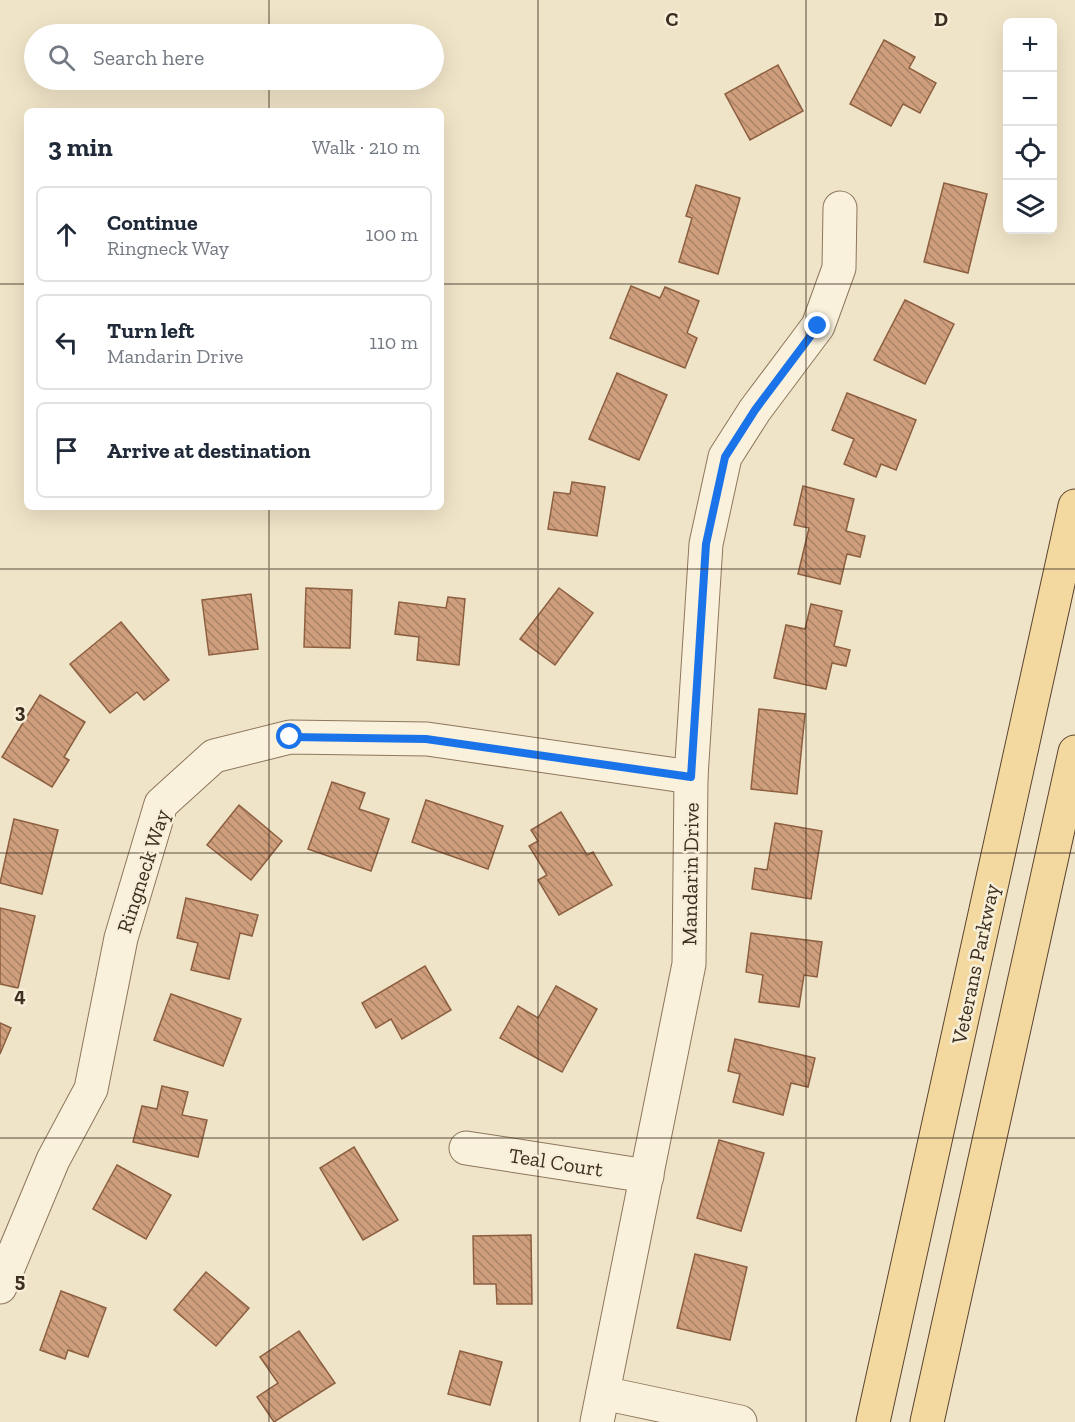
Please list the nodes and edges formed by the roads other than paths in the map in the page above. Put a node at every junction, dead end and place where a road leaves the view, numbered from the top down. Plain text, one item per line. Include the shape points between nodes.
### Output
1 (840, 208) dead end
2 (1075, 506) edge
3 (1075, 752) edge
4 (691, 777) junction
5 (1066, 838) edge
6 (466, 1148) dead end
7 (647, 1176) junction
8 (0, 1287) edge
9 (600, 1407) edge
10 (740, 1422) edge
11 (873, 1422) edge
12 (927, 1422) edge

1 - 4 street, Mandarin Drive via 839,268 818,326 725,457 706,544
2 - 11 main road, Veterans Parkway
3 - 5 main road
4 - 7 street, Mandarin Drive via 689,964
4 - 8 street, Ringneck Way via 426,739 290,737 214,756 161,804 121,938 91,1089 53,1160
5 - 12 main road
6 - 7 street, Teal Court
7 - 9 street, Mandarin Drive
9 - 10 street

